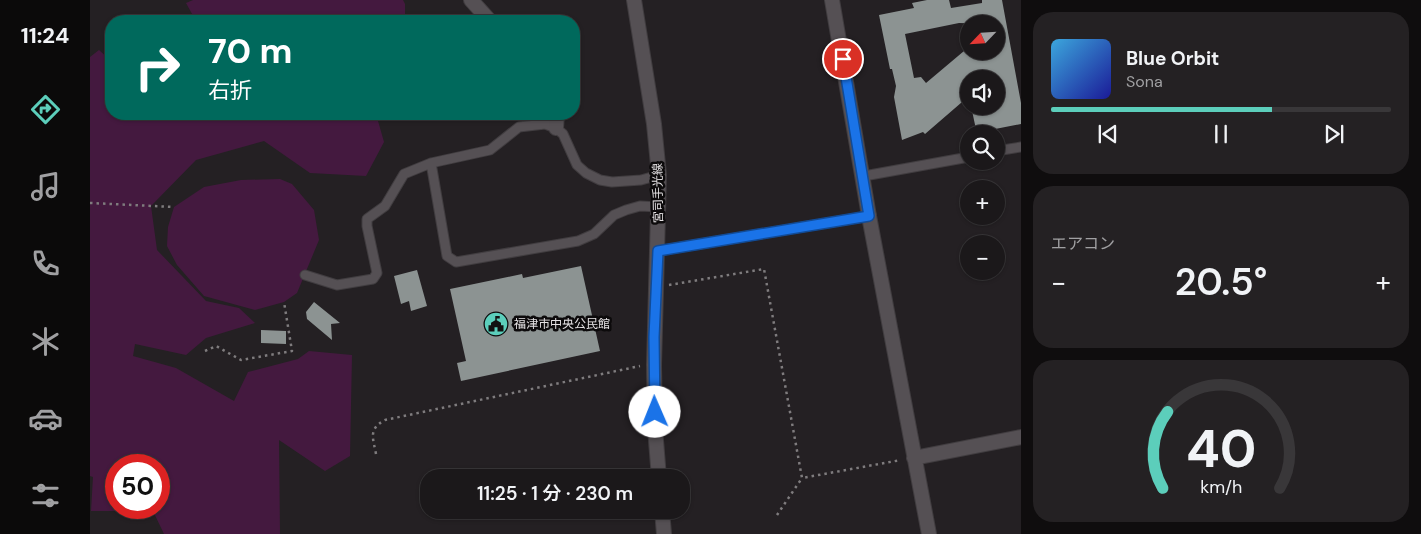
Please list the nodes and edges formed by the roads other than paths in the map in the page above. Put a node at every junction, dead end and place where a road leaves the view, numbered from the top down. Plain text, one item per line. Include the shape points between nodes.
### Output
1 (471, 0) edge
2 (634, 0) edge
3 (832, 0) edge
4 (485, 15) edge
5 (556, 121) edge
6 (1021, 147) edge
7 (1005, 150) edge
8 (960, 159) edge
9 (432, 163) junction
10 (659, 175) junction
11 (864, 176) junction
12 (659, 207) junction
13 (869, 216) junction
14 (658, 251) junction
15 (305, 275) dead end
16 (1021, 438) edge
17 (914, 458) junction
18 (658, 469) edge
19 (663, 519) edge
20 (664, 534) edge
21 (928, 534) edge

1 - 4 street
2 - 10 street, 宮司手光線
3 - 11 street
5 - 9 lane via 519,127 490,150
5 - 10 lane via 577,165 586,173 612,182
6 - 7 lane
8 - 11 lane
9 - 12 lane via 447,256 456,262 578,241 594,234 614,215 640,206
9 - 15 lane via 404,174 386,206 368,219 377,273 374,279 337,285
10 - 12 street, 宮司手光線
11 - 13 street
12 - 14 street, 宮司手光線
13 - 14 lane
13 - 17 street
14 - 18 street, 宮司手光線 via 654,365
16 - 17 street
17 - 21 street
19 - 20 street

